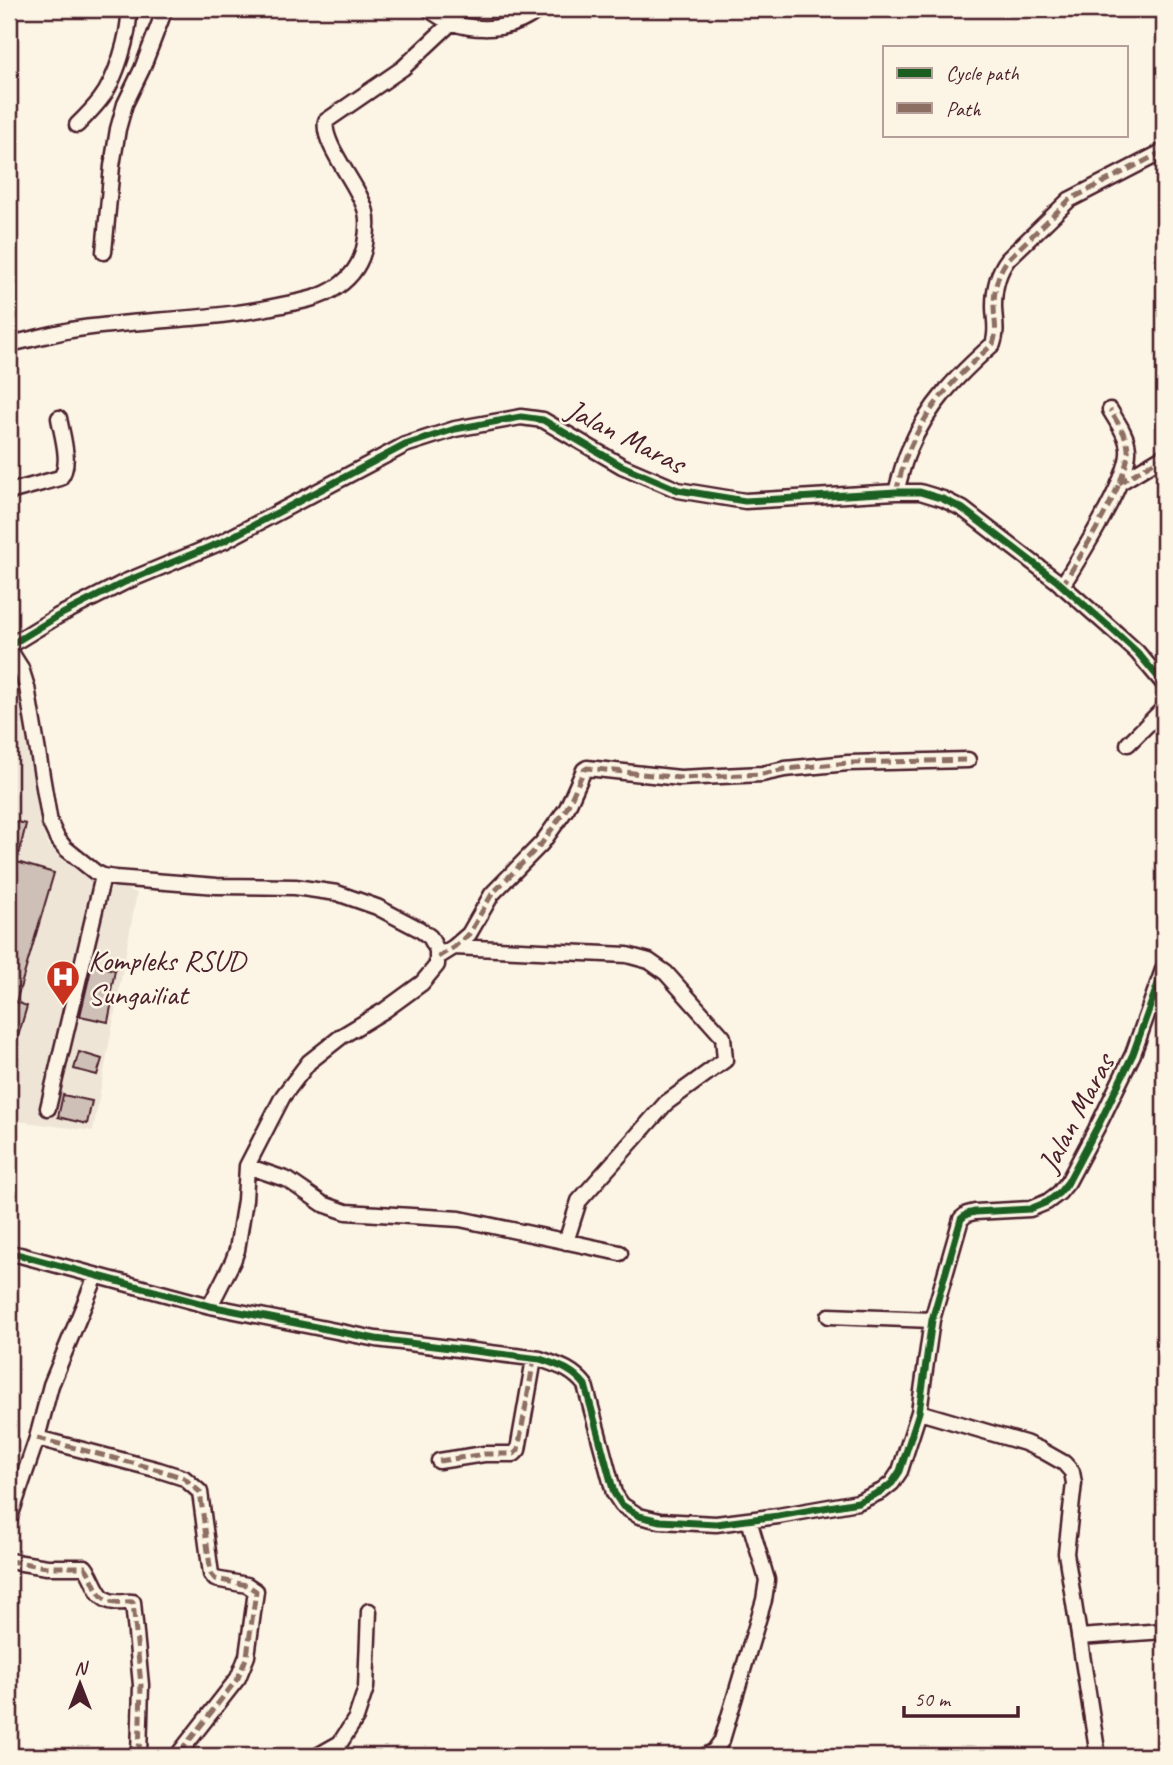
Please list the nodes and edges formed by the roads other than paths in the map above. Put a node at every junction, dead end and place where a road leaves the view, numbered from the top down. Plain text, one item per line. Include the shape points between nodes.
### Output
1 (129, 9) edge
2 (165, 9) edge
3 (429, 9) edge
4 (539, 9) edge
5 (451, 23) junction
6 (77, 125) dead end
7 (1164, 151) edge
8 (104, 251) dead end
9 (9, 344) edge
10 (1110, 410) dead end
11 (59, 418) dead end
12 (1164, 456) edge
13 (1119, 483) junction
14 (9, 492) edge
15 (896, 492) junction
16 (1062, 586) junction
17 (9, 648) edge
18 (1164, 684) edge
19 (1164, 708) edge
20 (1128, 744) dead end
21 (968, 760) dead end
22 (103, 876) junction
23 (454, 947) junction
24 (438, 957) junction
25 (1164, 967) edge
26 (48, 1108) dead end
27 (247, 1166) junction
28 (566, 1242) junction
29 (620, 1252) dead end
30 (9, 1253) edge
31 (96, 1276) junction
32 (210, 1306) junction
33 (829, 1317) dead end
34 (932, 1320) junction
35 (534, 1359) junction
36 (919, 1412) junction
37 (37, 1438) junction
38 (439, 1461) dead end
39 (9, 1520) edge
40 (749, 1520) junction
41 (9, 1561) edge
42 (369, 1611) dead end
43 (1164, 1631) edge
44 (1079, 1637) junction
45 (139, 1756) edge
46 (177, 1756) edge
47 (317, 1756) edge
48 (705, 1756) edge
49 (1098, 1756) edge

1 - 6 street via 126,39 111,81
2 - 8 street via 118,129
3 - 5 street
4 - 5 street via 504,27
5 - 9 street via 403,68 326,121 328,140 366,214 362,259 336,288 310,299 246,313 71,330
7 - 15 street via 1069,200 1001,268 996,280 993,344 948,386 930,411 908,451
10 - 13 street via 1129,450
11 - 14 street via 65,473
12 - 13 street
13 - 16 street
15 - 16 street, Jalan Maras via 920,492 963,509
15 - 17 street, Jalan Maras via 745,500 678,491 622,466 543,420 521,417 455,429 405,445 225,541 58,616
16 - 18 street, Jalan Maras via 1137,652
17 - 22 street via 27,687 47,808 57,838
19 - 20 street
21 - 23 street via 848,763 680,778 587,768 542,843 492,894 469,934
22 - 24 street via 337,893 419,929 430,937
22 - 26 street
23 - 24 street
23 - 28 street via 627,955 649,961 666,973 723,1037 724,1060 666,1103 579,1201
24 - 27 street via 435,969 422,983 309,1062 283,1096
25 - 34 street, Jalan Maras via 1133,1054 1068,1182 1047,1202 1030,1209 975,1212 961,1219
27 - 28 street via 288,1180 323,1204 345,1212 460,1219
27 - 32 street via 237,1250
28 - 29 street
30 - 31 street
31 - 32 street
31 - 37 street via 51,1385
32 - 35 street via 376,1339
33 - 34 street
34 - 36 street, Jalan Maras
35 - 38 street via 518,1450
35 - 40 street, Jalan Maras via 576,1373 585,1385 614,1493 622,1505 639,1516 660,1521 716,1524
36 - 40 street, Jalan Maras via 900,1471 882,1491 858,1502
36 - 44 street via 1024,1443 1058,1458 1072,1472 1066,1553
37 - 39 street
37 - 46 street via 184,1478 200,1492 211,1574 256,1591 247,1656 238,1678
40 - 48 street via 767,1580 764,1600 722,1740
41 - 45 street via 85,1567 104,1599 133,1602 141,1685
42 - 47 street via 366,1688 356,1718 340,1743
43 - 44 street
44 - 49 street

